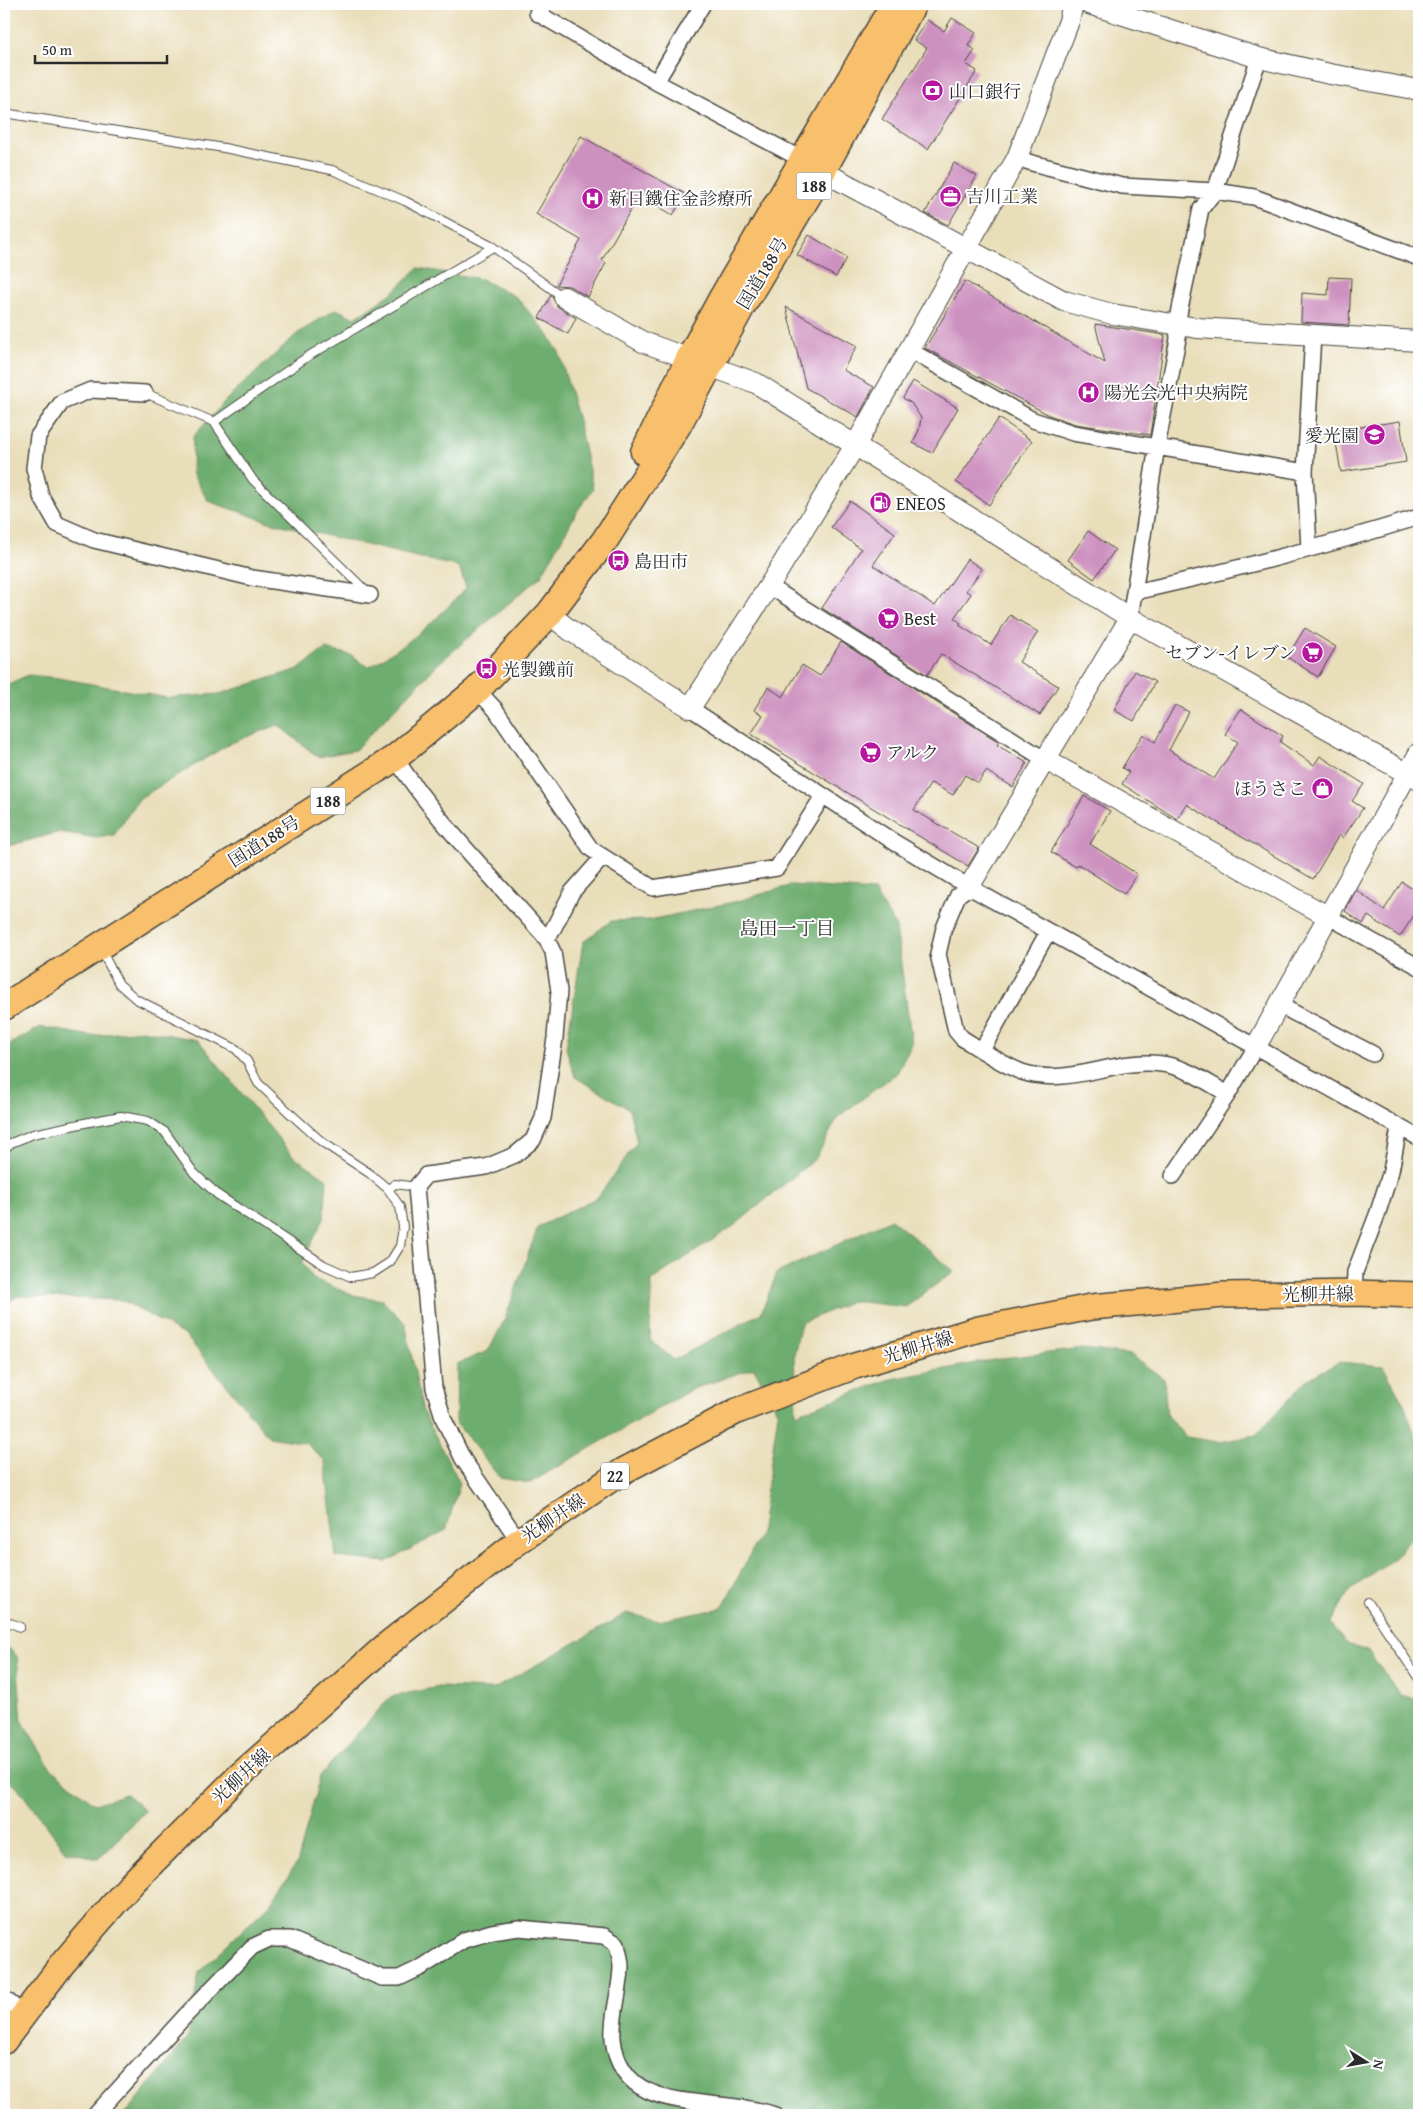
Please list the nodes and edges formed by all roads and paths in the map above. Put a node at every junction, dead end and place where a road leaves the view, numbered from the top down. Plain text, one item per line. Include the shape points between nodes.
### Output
1 (544, 4) edge
2 (704, 4) edge
3 (894, 4) edge
4 (914, 4) edge
5 (1073, 4) edge
6 (1089, 4) edge
7 (1259, 58) junction
8 (656, 82) junction
9 (1419, 90) edge
10 (5, 113) edge
11 (4, 128) edge
12 (1017, 158) junction
13 (812, 166) junction
14 (1215, 191) junction
15 (493, 247) junction
16 (966, 249) junction
17 (1419, 258) edge
18 (564, 297) joint
19 (1177, 326) junction
20 (1419, 331) edge
21 (1313, 335) junction
22 (1419, 341) edge
23 (909, 350) junction
24 (699, 362) junction
25 (145, 394) joint
26 (214, 422) junction
27 (856, 444) junction
28 (1157, 446) junction
29 (1305, 472) junction
30 (1419, 517) edge
31 (1309, 549) junction
32 (768, 586) junction
33 (1135, 592) junction
34 (370, 595) joint
35 (549, 614) junction
36 (1130, 618) junction
37 (477, 690) junction
38 (690, 708) junction
39 (1419, 753) edge
40 (395, 758) junction
41 (1044, 759) junction
42 (1414, 777) edge
43 (823, 796) junction
44 (603, 857) junction
45 (969, 887) junction
46 (1329, 917) junction
47 (1048, 932) junction
48 (546, 938) junction
49 (99, 946) junction
50 (1419, 967) edge
51 (1280, 1005) junction
52 (4, 1007) edge
53 (1255, 1048) junction
54 (982, 1050) junction
55 (1373, 1054) dead end
56 (1228, 1094) junction
57 (1399, 1128) junction
58 (1419, 1138) edge
59 (4, 1150) edge
60 (1173, 1176) dead end
61 (416, 1187) junction
62 (388, 1189) junction
63 (1354, 1293) junction
64 (1419, 1294) edge
65 (519, 1541) junction
66 (1368, 1602) dead end
67 (4, 1620) edge
68 (20, 1627) dead end
69 (1419, 1679) edge
70 (4, 1998) edge
71 (23, 2014) junction
72 (4, 2041) edge
73 (95, 2115) edge
74 (775, 2115) edge

1 - 8 street via 537,13
2 - 8 street
3 - 13 highway, 国道188号 / 188
4 - 13 highway, 国道188号 / 188
5 - 12 street
6 - 7 street
7 - 9 street
7 - 14 street
8 - 13 street
10 - 11 lane
10 - 15 lane via 215,147 332,170 405,201
12 - 14 street via 1122,186
12 - 16 street
13 - 16 street
13 - 24 highway, 国道188号 / 188 via 722,298
14 - 17 street via 1254,197
14 - 19 street via 1201,209
15 - 18 lane
15 - 26 lane via 307,358
16 - 19 street via 1064,302
16 - 23 street
18 - 24 street via 643,342
19 - 21 street
19 - 28 street via 1178,339
20 - 22 street
21 - 22 street
21 - 29 street
23 - 27 street
23 - 28 street via 1033,420 1074,433
24 - 27 street via 756,383
24 - 35 highway, 国道188号 / 188 via 660,417 606,540
25 - 26 lane
25 - 34 street via 90,390 62,402 38,436 34,468 41,496 57,524 94,540 252,578
26 - 34 lane via 253,480
27 - 32 street
27 - 36 street
28 - 29 street
28 - 33 street
29 - 31 street
30 - 31 street
31 - 33 street
32 - 38 street
32 - 41 street
33 - 36 street
35 - 37 highway, 国道188号 / 188
35 - 38 street
36 - 41 street
36 - 42 street
37 - 40 highway, 国道188号 / 188
37 - 44 street via 495,709 591,848
38 - 43 street
39 - 42 street
40 - 48 street via 463,846
40 - 49 highway, 国道188号 / 188
41 - 45 street
41 - 46 street
42 - 46 street
43 - 44 street via 777,868 653,888
43 - 45 street
44 - 48 street via 572,892
45 - 47 street
45 - 54 street via 958,894 944,928 938,954 956,1031
46 - 50 street
46 - 51 street
47 - 53 street
47 - 54 street
48 - 61 street via 553,952 559,991 543,1118 533,1140 515,1156 486,1167 426,1175
49 - 52 highway, 国道188号 / 188
49 - 62 lane via 119,984 136,999 236,1049 258,1082 293,1116 322,1142
51 - 53 street
51 - 55 street
53 - 56 street
53 - 57 street
54 - 56 street via 1021,1072 1046,1077 1079,1075 1138,1064 1163,1064 1190,1073
56 - 60 street
57 - 58 street
57 - 63 street via 1377,1215 1355,1272
59 - 62 lane via 11,1143 33,1134 94,1121 121,1116 148,1121 165,1132 194,1173 218,1195 324,1266 351,1277 373,1273 390,1262 400,1246 403,1227 400,1207
61 - 62 lane via 395,1184
61 - 65 street via 434,1388 444,1420 463,1459
63 - 64 main road, 光柳井線 / 22
63 - 65 main road, 光柳井線 / 22 via 1224,1295 1091,1308 979,1329 855,1366 737,1411 623,1471
65 - 71 main road, 光柳井線 / 22 via 389,1643 238,1777 133,1882
66 - 69 lane
67 - 68 lane
70 - 71 street
71 - 72 main road, 光柳井線 / 22
73 - 74 street via 252,1947 269,1939 290,1939 382,1978 399,1978 464,1940 519,1928 604,1936 617,1944 621,1965 613,2037 618,2069 632,2088 651,2102 672,2108 759,2110

